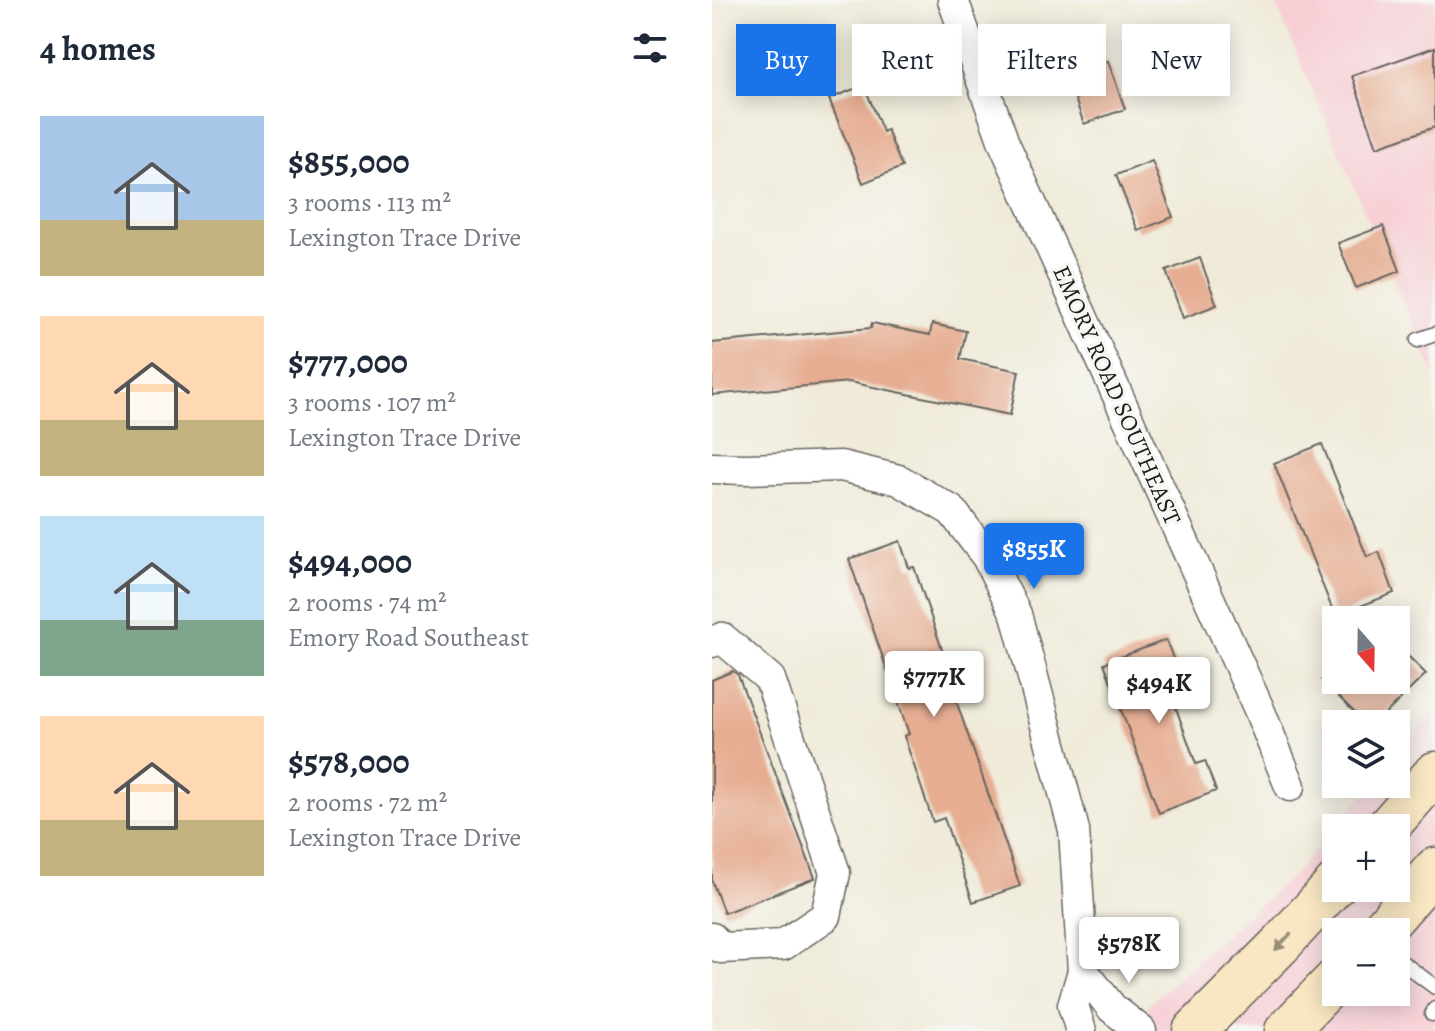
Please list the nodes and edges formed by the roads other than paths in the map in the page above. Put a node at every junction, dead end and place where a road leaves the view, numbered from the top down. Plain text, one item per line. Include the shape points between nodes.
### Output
1 (953, 0) edge
2 (1435, 334) edge
3 (1418, 340) dead end
4 (712, 468) edge
5 (712, 642) edge
6 (1435, 773) edge
7 (1290, 786) dead end
8 (1399, 814) edge
9 (1435, 869) edge
10 (1322, 899) edge
11 (1392, 918) edge
12 (712, 938) edge
13 (1410, 968) edge
14 (1083, 971) junction
15 (1435, 987) edge
16 (1322, 994) edge
17 (1081, 1031) edge
18 (1141, 1031) edge
19 (1194, 1031) edge
20 (1286, 1031) edge

1 - 7 street, EMORY ROAD SOUTHEAST via 1004,143
2 - 3 lane
4 - 14 street via 841,466 899,480 952,511 987,557 1016,614 1074,830
5 - 12 street via 722,638 770,679 835,873 826,916 783,945 721,948
6 - 8 main road
9 - 11 main road
10 -> 19 main road
13 - 15 lane
14 - 17 street via 1073,1005
14 - 18 street via 1112,1008
16 - 20 main road

